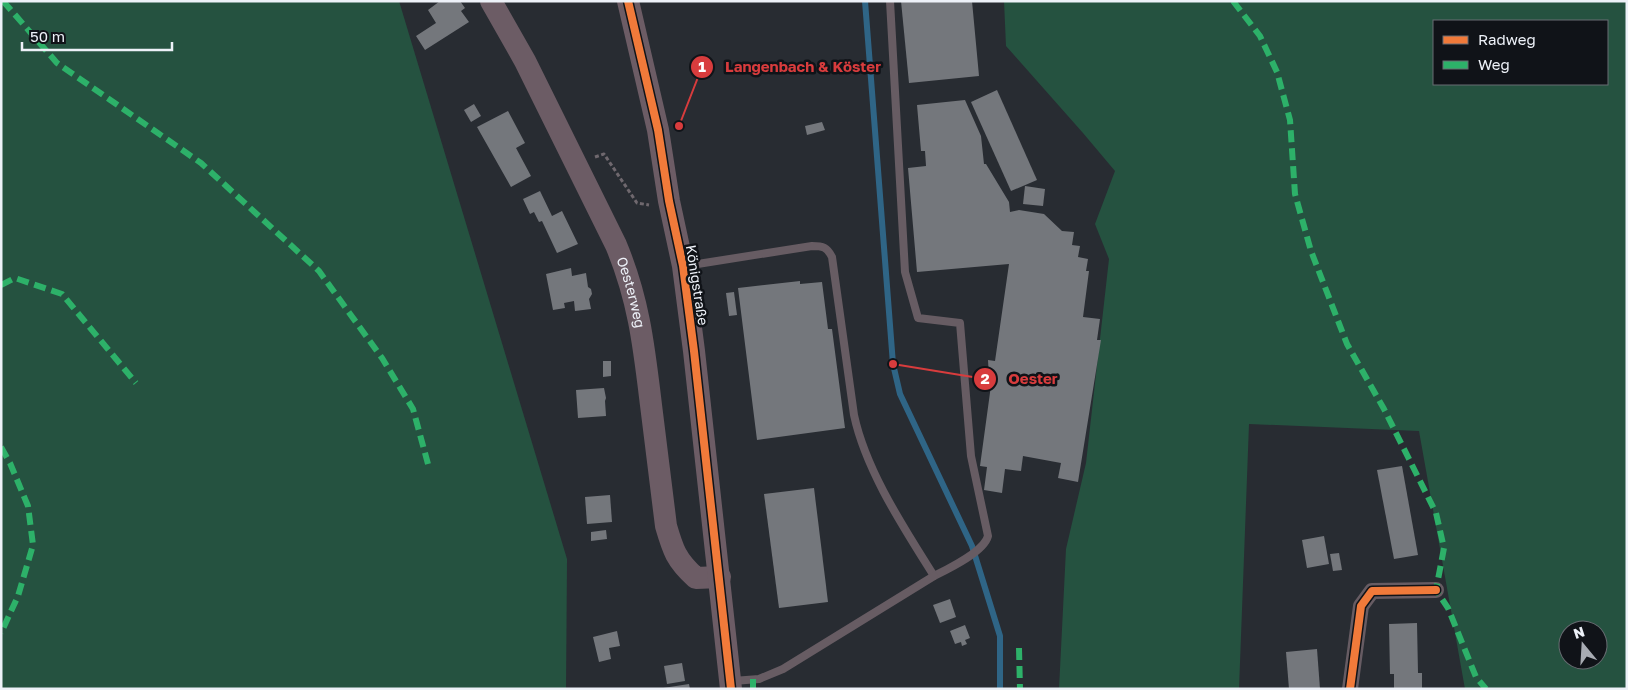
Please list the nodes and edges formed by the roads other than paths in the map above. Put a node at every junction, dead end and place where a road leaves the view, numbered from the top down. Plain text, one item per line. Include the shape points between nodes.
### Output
1 (492, 1) edge
2 (628, 1) edge
3 (890, 1) edge
4 (683, 266) junction
5 (934, 576) junction
6 (720, 577) junction
7 (1436, 590) dead end
8 (731, 685) edge
9 (1350, 689) edge

1 - 6 main road, Oesterweg via 525,61 627,271 647,357 666,526 674,553 696,578
2 - 4 main road, Königstraße via 658,130
3 - 5 lane via 905,272 918,318 960,323 971,456 988,536 984,545
4 - 5 lane via 812,246 828,249 832,257 858,437 873,470
4 - 6 main road, Königstraße
5 - 8 lane via 783,669
6 - 8 main road, Königstraße
7 - 9 street via 1372,591 1360,606

